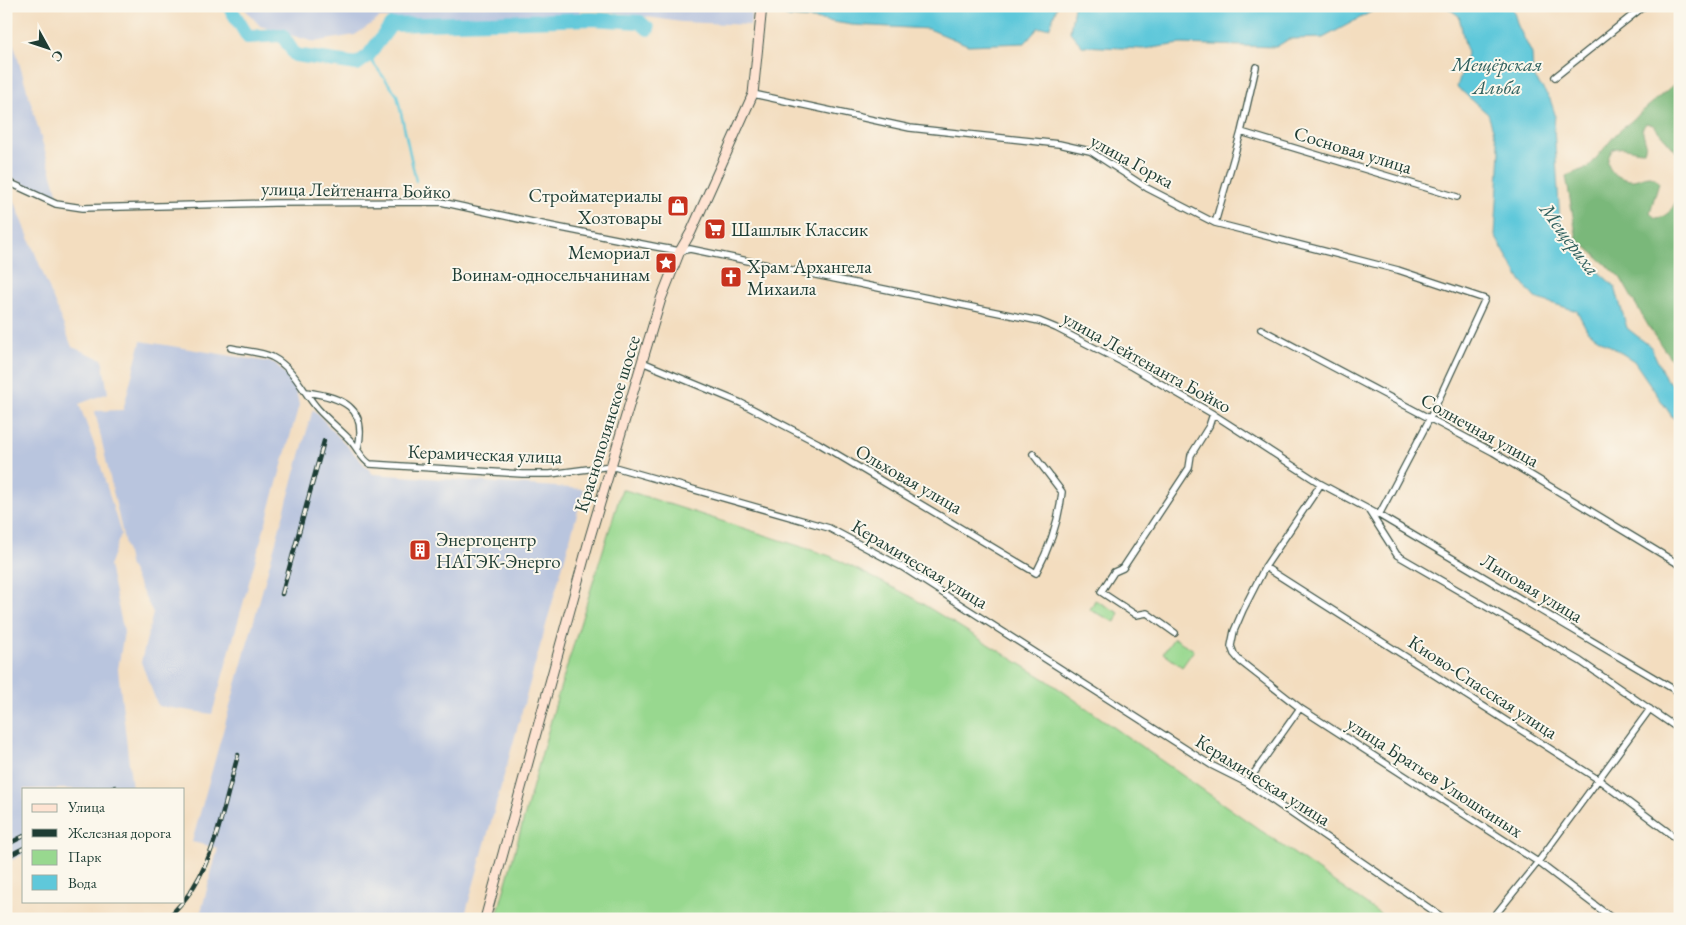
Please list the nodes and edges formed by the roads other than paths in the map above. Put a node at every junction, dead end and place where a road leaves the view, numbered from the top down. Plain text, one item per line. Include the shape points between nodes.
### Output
1 (762, 6) edge
2 (1644, 6) edge
3 (1256, 67) dead end
4 (1555, 77) dead end
5 (753, 94) junction
6 (1241, 132) junction
7 (6, 180) edge
8 (1457, 197) dead end
9 (1215, 223) junction
10 (680, 251) junction
11 (1261, 330) dead end
12 (231, 348) dead end
13 (642, 362) junction
14 (306, 392) junction
15 (1213, 414) junction
16 (1430, 418) junction
17 (358, 448) junction
18 (1033, 454) dead end
19 (611, 466) junction
20 (1322, 484) junction
21 (1369, 510) junction
22 (1379, 515) junction
23 (1680, 565) edge
24 (1265, 567) junction
25 (1175, 633) dead end
26 (1680, 692) edge
27 (1300, 708) junction
28 (1650, 709) junction
29 (1680, 730) edge
30 (1599, 780) junction
31 (1247, 784) junction
32 (1680, 841) edge
33 (1538, 862) junction
34 (484, 919) edge
35 (1444, 919) edge
36 (1492, 919) edge
37 (1613, 919) edge

1 - 5 main road, Краснополянское шоссе
2 - 4 street
3 - 6 street
5 - 9 street, улица Горка via 910,128 1059,144 1090,151 1147,188
5 - 10 main road, Краснополянское шоссе
6 - 8 street, Сосновая улица
6 - 9 street
7 - 10 street, улица Лейтенанта Бойко via 56,204 83,208 441,202
9 - 16 street, улица Горка via 1398,270 1485,299
10 - 13 main road, Краснополянское шоссе
10 - 15 street, улица Лейтенанта Бойко via 690,249 1039,321 1132,367
11 - 16 street, Солнечная улица
12 - 14 street, Керамическая улица via 274,358 294,375
13 - 18 street, Ольховая улица via 734,400 818,443 1036,573 1046,554 1062,492
13 - 19 main road, Краснополянское шоссе
14 - 17 street, Керамическая улица via 318,409
14 - 17 street via 330,396 357,414 361,422
15 - 20 street, улица Лейтенанта Бойко
15 - 25 street via 1190,455 1189,468 1123,568 1114,572 1101,592 1136,614 1147,613
16 - 22 street
16 - 23 street, Солнечная улица via 1493,452
17 - 19 street, Керамическая улица via 366,462 376,465 522,474
19 - 31 street, Керамическая улица via 829,528 902,567 1211,765
19 - 34 main road, Краснополянское шоссе
20 - 21 street, улица Лейтенанта Бойко
20 - 24 street
21 - 22 street, Липовая улица
21 - 28 street via 1397,555 1580,661
22 - 26 street, Липовая улица
24 - 27 street, улица Братьев Улюшкиных via 1234,631 1232,646 1240,661
24 - 30 street, Киово-Спасская улица
27 - 31 street
27 - 33 street, улица Братьев Улюшкиных
28 - 29 street
28 - 30 street
30 - 32 street, Киово-Спасская улица
30 - 33 street
31 - 35 street, Керамическая улица
33 - 36 street
33 - 37 street, улица Братьев Улюшкиных

